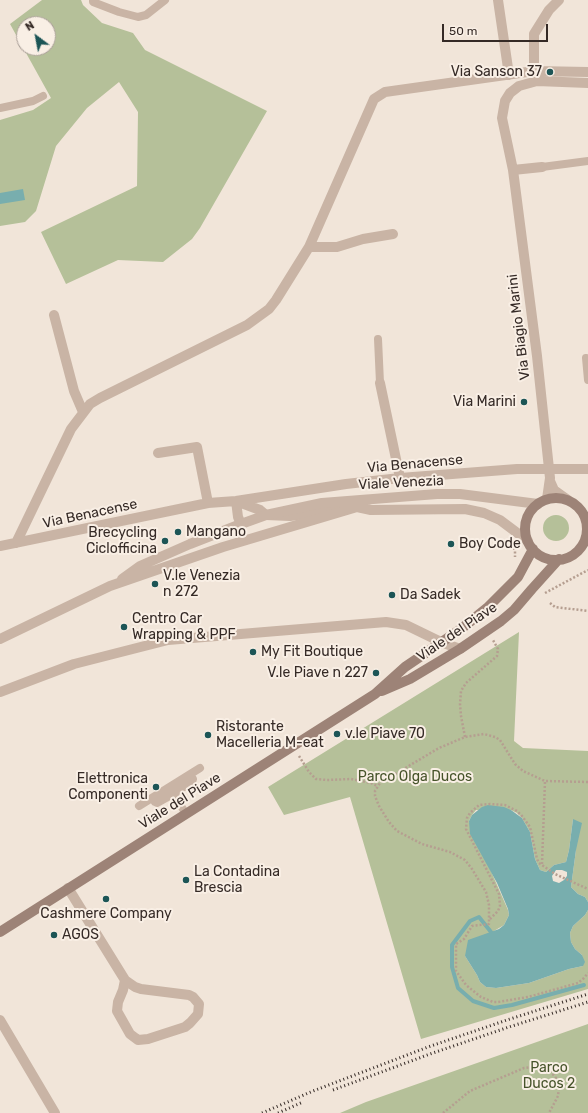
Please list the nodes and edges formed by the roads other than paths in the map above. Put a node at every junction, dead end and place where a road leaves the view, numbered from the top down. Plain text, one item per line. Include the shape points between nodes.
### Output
1 (93, 0) edge
2 (165, 0) edge
3 (498, 0) edge
4 (559, 0) edge
5 (534, 71) junction
6 (588, 72) edge
7 (509, 75) junction
8 (588, 83) edge
9 (43, 96) dead end
10 (0, 108) edge
11 (588, 161) edge
12 (542, 166) joint
13 (513, 170) junction
14 (393, 234) dead end
15 (309, 247) junction
16 (54, 315) dead end
17 (378, 339) dead end
18 (586, 358) dead end
19 (588, 380) edge
20 (380, 383) joint
21 (83, 412) junction
22 (158, 453) dead end
23 (549, 469) junction
24 (588, 469) edge
25 (400, 478) junction
26 (550, 481) junction
27 (547, 499) junction
28 (568, 500) junction
29 (236, 501) junction
30 (208, 503) junction
31 (538, 504) junction
32 (577, 506) junction
33 (588, 506) edge
34 (357, 507) junction
35 (266, 515) junction
36 (241, 524) junction
37 (586, 543) edge
38 (16, 544) junction
39 (530, 545) junction
40 (0, 546) edge
41 (559, 559) junction
42 (110, 586) junction
43 (0, 639) edge
44 (441, 642) junction
45 (460, 649) junction
46 (0, 692) edge
47 (375, 694) junction
48 (200, 768) dead end
49 (190, 775) junction
50 (173, 794) junction
51 (152, 798) junction
52 (139, 806) dead end
53 (186, 814) junction
54 (68, 888) junction
55 (0, 932) edge
56 (125, 980) junction
57 (0, 1020) edge
58 (55, 1113) edge

1 - 2 lane via 119,12 138,17 146,15
3 - 7 street
4 - 5 street via 549,10 534,34
5 - 6 street
5 - 7 street
7 - 15 street via 384,92 374,99
8 - 13 street, Via Biagio Marini via 536,81 519,86 510,92 502,118
9 - 10 lane via 33,101
11 - 12 lane
12 - 13 street
13 - 23 street, Via Biagio Marini
14 - 15 street via 337,247
15 - 21 street via 269,309 247,325 100,398
16 - 21 street via 74,391
17 - 20 lane
18 - 19 lane
20 - 25 street, Viale Venezia
21 - 38 street via 71,429
22 - 30 street via 197,447
23 - 24 street, Via Benacense
23 - 25 street, Via Benacense
23 - 26 street, Via Biagio Marini
25 - 29 street, Via Benacense
26 - 27 street, Via Biagio Marini
26 - 28 street via 554,490
27 - 28 main road
27 - 31 main road
28 - 32 main road
29 - 30 street, Via Benacense
29 - 35 street, Via Benacense
29 - 36 street
30 - 38 street, Via Benacense
31 - 35 street, Viale Venezia via 460,494 437,494 322,503
31 - 39 main road via 526,521
32 - 33 main road
32 - 37 main road via 584,514 587,524
34 - 35 street, Viale Venezia via 290,516
34 - 39 street, Viale Venezia via 371,510 465,509 484,513 500,520
34 - 42 street, Viale Venezia via 223,546
35 - 36 street, Viale Venezia
36 - 42 street, Viale Venezia via 140,566
37 - 41 main road via 569,557
38 - 40 street, Via Benacense
39 - 41 main road via 540,555
39 - 44 main road, Viale del Piave via 518,577 465,626
41 - 45 main road, Viale del Piave via 514,610
42 - 43 street, Viale Venezia
44 - 45 street
44 - 46 street via 406,625 386,622 168,640 74,664
44 - 47 main road, Viale del Piave via 405,667
45 - 47 main road, Viale del Piave via 410,679
47 - 53 main road, Viale del Piave
48 - 49 lane
49 - 50 lane via 192,782
49 - 51 lane
50 - 51 lane via 157,803
50 - 53 lane
51 - 52 lane
53 - 54 main road, Viale del Piave
54 - 55 main road, Viale del Piave
54 - 56 street
56 - 56 street via 141,989 189,995 199,1004 198,1014 185,1027 138,1040 130,1034 117,1011
57 - 58 street

